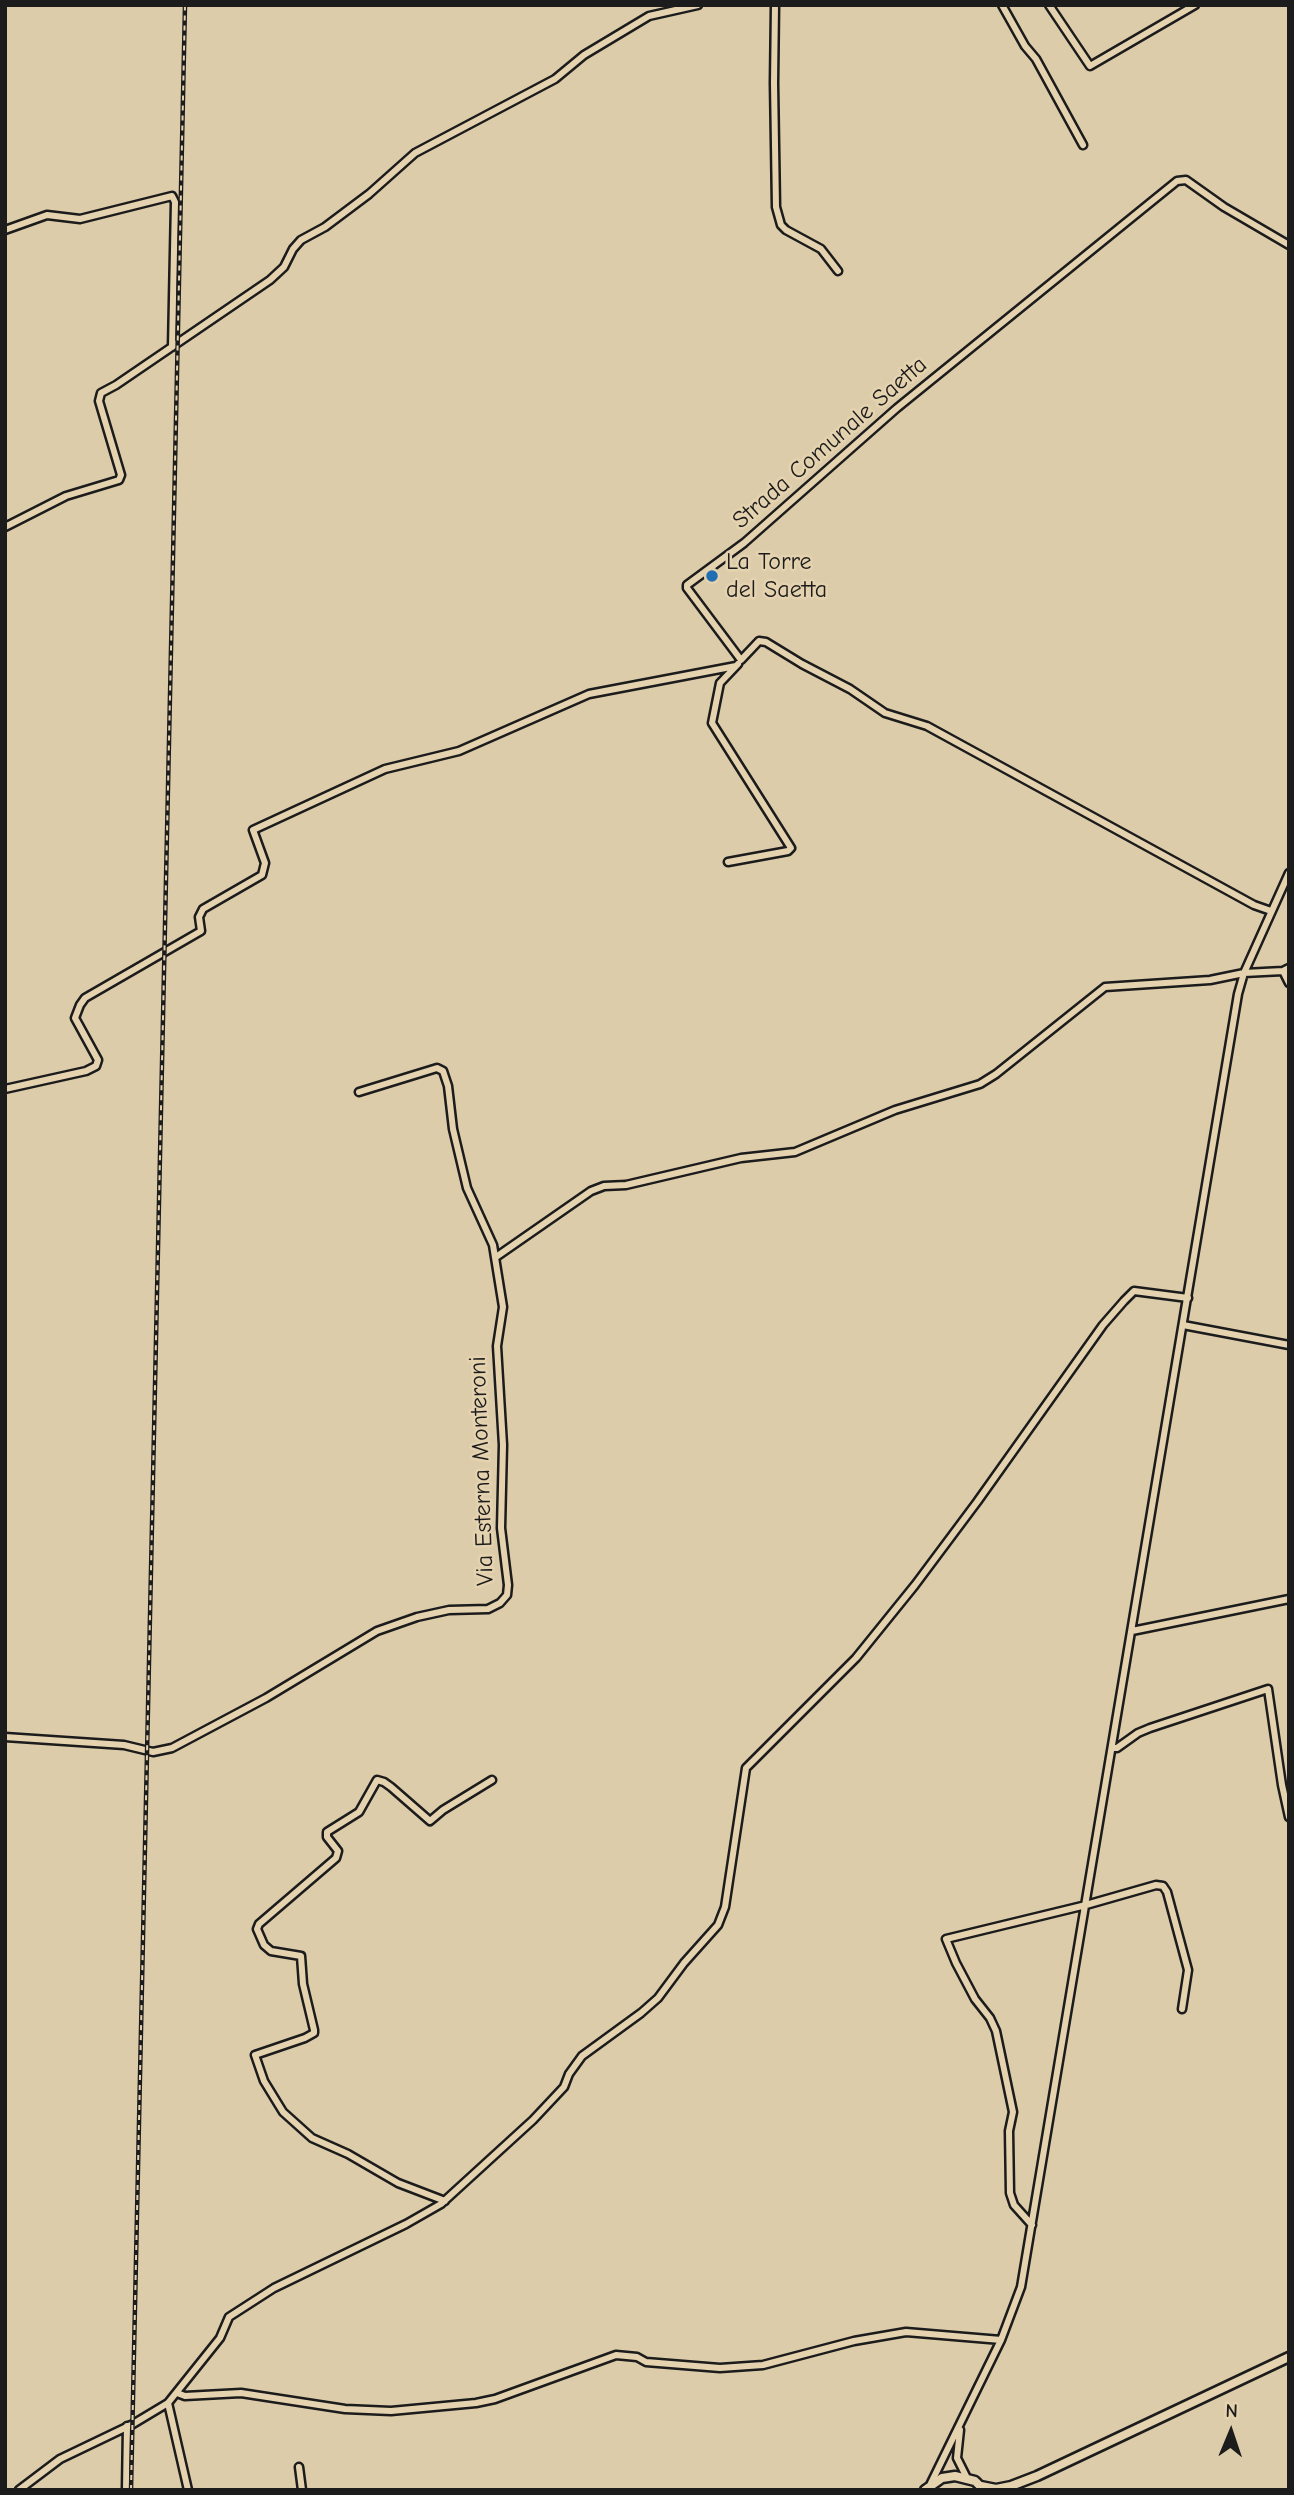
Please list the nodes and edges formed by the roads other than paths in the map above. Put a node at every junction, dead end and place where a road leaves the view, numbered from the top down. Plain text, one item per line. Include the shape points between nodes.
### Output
1 (698, 5) edge
2 (775, 5) edge
3 (1002, 5) edge
4 (1049, 5) edge
5 (1195, 5) edge
6 (1083, 145) dead end
7 (5, 230) edge
8 (1289, 245) edge
9 (838, 271) dead end
10 (172, 347) junction
11 (5, 527) edge
12 (741, 660) junction
13 (736, 666) junction
14 (728, 862) dead end
15 (1289, 873) edge
16 (1272, 911) junction
17 (1286, 970) edge
18 (1244, 974) junction
19 (1289, 983) edge
20 (5, 1089) edge
21 (359, 1092) dead end
22 (496, 1257) junction
23 (1188, 1298) junction
24 (1183, 1325) junction
25 (1289, 1345) edge
26 (1289, 1599) edge
27 (1132, 1631) junction
28 (5, 1737) edge
29 (1112, 1748) junction
30 (492, 1780) dead end
31 (1289, 1817) edge
32 (1086, 1906) junction
33 (1182, 2009) dead end
34 (444, 2201) junction
35 (1032, 2225) junction
36 (1002, 2340) junction
37 (1289, 2357) edge
38 (177, 2393) junction
39 (169, 2403) junction
40 (130, 2425) junction
41 (960, 2426) junction
42 (946, 2454) junction
43 (957, 2458) junction
44 (299, 2467) dead end
45 (1037, 2476) junction
46 (967, 2478) junction
47 (928, 2487) edge
48 (982, 2488) edge
49 (19, 2490) edge
50 (125, 2490) edge
51 (188, 2490) edge
52 (302, 2490) edge
53 (1016, 2490) edge

1 - 10 street via 649,16 584,55 555,79 415,153 342,215 301,240 285,267 270,280
2 - 9 street via 776,207 781,225 821,249
3 - 6 street
4 - 5 street via 1090,66
7 - 10 street via 47,215 80,219 172,196
8 - 12 street, Strada Comunale Saetta via 1186,180 1177,181 897,408 744,543 687,585
10 - 11 street via 98,396 119,480 66,496
12 - 13 street
12 - 16 street via 759,641 766,642 885,713 927,726
13 - 14 street via 720,683 712,723 791,848
13 - 20 street via 589,694 459,751 385,768 253,830 265,863 262,875 203,909 201,931 80,1004 75,1018 98,1060 96,1066
15 - 16 street
16 - 18 street
17 - 18 street
17 - 19 street
18 - 22 street via 1105,987 980,1084 895,1110 795,1152 741,1158 597,1189
18 - 23 street
21 - 22 street, Via Esterna Monteroni via 424,1071 443,1071 467,1188
22 - 28 street, Via Esterna Monteroni via 503,1307 497,1346 503,1445 500,1528 508,1585 500,1603 488,1609 449,1609 377,1631 172,1748 153,1752 124,1745
23 - 24 street
23 - 34 street via 1134,1291 1103,1325 915,1585 856,1658 746,1768 726,1907 718,1926 658,1998 582,2056 564,2087
24 - 25 street
24 - 27 street
26 - 27 street
27 - 29 street
29 - 31 street via 1150,1728 1268,1689
29 - 32 street
30 - 34 street via 430,1821 377,1780 359,1812 327,1832 338,1850 336,1858 257,1929 271,1951 301,1956 314,2030 305,2038 255,2055 283,2112 312,2137 398,2183
32 - 33 street via 1163,1886 1188,1970
32 - 35 street
32 - 35 street via 946,1939 996,2031 1013,2112 1010,2193 1014,2205
34 - 38 street via 274,2288 229,2317 220,2338
35 - 36 street via 1021,2287
36 - 38 street via 906,2332 763,2365 720,2368 617,2355 495,2399 403,2410 345,2409 241,2393
36 - 41 street
37 - 45 main road
38 - 39 street
39 - 40 street
39 - 51 street
40 - 49 street via 60,2459
40 - 50 street
41 - 42 street
41 - 43 street
42 - 43 street
42 - 47 street
43 - 46 street
44 - 52 street
45 - 48 main road via 1011,2486
45 - 53 main road
46 - 47 main road via 942,2477
46 - 48 main road

